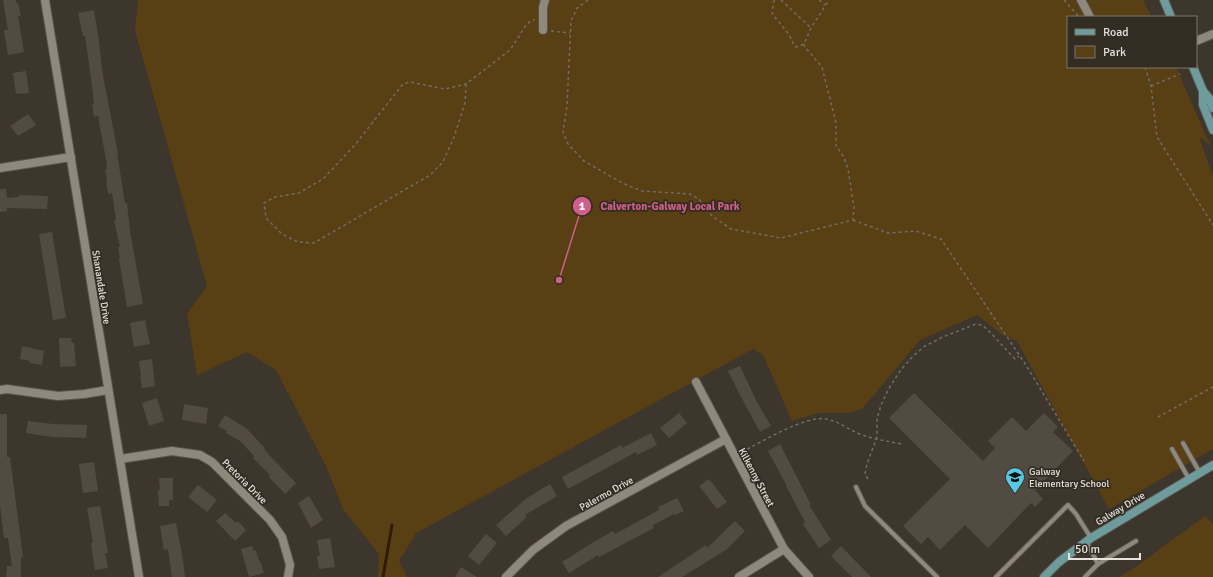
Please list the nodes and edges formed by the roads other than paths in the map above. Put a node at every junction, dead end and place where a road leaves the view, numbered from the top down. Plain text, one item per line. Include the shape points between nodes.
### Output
1 (45, 0) edge
2 (545, 0) edge
3 (1081, 0) edge
4 (1164, 0) edge
5 (1089, 16) edge
6 (1171, 16) edge
7 (543, 30) road end
8 (1213, 34) edge
9 (1197, 41) edge
10 (1192, 68) edge
11 (1203, 91) junction
12 (1213, 108) edge
13 (1213, 130) edge
14 (71, 157) junction
15 (0, 168) edge
16 (696, 382) dead end
17 (0, 390) edge
18 (108, 390) junction
19 (726, 439) junction
20 (1183, 443) dead end
21 (1172, 449) dead end
22 (120, 459) junction
23 (1213, 466) edge
24 (1200, 473) junction
25 (1189, 479) junction
26 (856, 487) dead end
27 (1088, 540) junction
28 (1136, 541) dead end
29 (784, 549) junction
30 (1098, 564) junction
31 (139, 577) edge
32 (288, 577) edge
33 (506, 577) edge
34 (739, 577) edge
35 (808, 577) edge
36 (937, 577) edge
37 (996, 577) edge
38 (1044, 577) edge
39 (1085, 577) edge

1 - 14 street, Shanandale Drive
2 - 7 street via 542,7
3 - 5 street
4 - 6 street
8 - 9 street
10 - 11 street
11 - 12 street
11 - 13 street via 1203,105
14 - 15 street
14 - 18 street, Shanandale Drive
16 - 19 street, Kilkenny Street
17 - 18 street via 58,396
18 - 22 street, Shanandale Drive
19 - 29 street, Kilkenny Street
19 - 33 street, Palermo Drive via 566,526 533,550
20 - 24 lane
21 - 25 lane
22 - 31 street, Shanandale Drive
22 - 32 street, Pretoria Drive via 172,451 200,455 212,462 270,520 282,537 290,565
23 - 24 street, Galway Drive
24 - 25 street, Galway Drive
25 - 27 street, Galway Drive
26 - 36 lane via 865,506
27 - 30 lane
27 - 37 lane via 1076,514 1068,505
27 - 38 street, Galway Drive
28 - 30 lane
29 - 34 street
29 - 35 street, Kilkenny Street
30 - 39 lane

